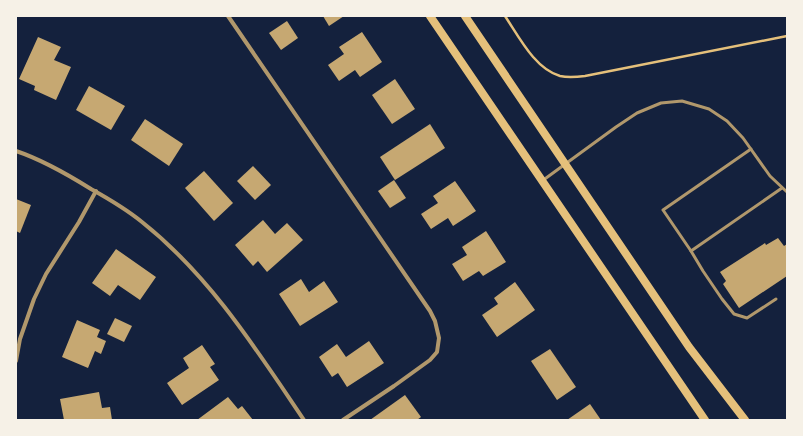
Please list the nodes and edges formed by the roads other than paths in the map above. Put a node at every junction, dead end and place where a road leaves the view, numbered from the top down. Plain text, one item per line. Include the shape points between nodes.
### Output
1 (228, 16) edge
2 (430, 16) edge
3 (465, 16) edge
4 (751, 149) junction
5 (16, 151) edge
6 (565, 164) junction
7 (542, 181) junction
8 (782, 188) junction
9 (96, 191) junction
10 (787, 192) edge
11 (691, 251) junction
12 (776, 299) dead end
13 (16, 361) edge
14 (304, 420) edge
15 (343, 420) edge
16 (705, 420) edge
17 (745, 420) edge

1 - 15 street via 435,321 437,352 430,360
2 - 7 main road
3 - 6 main road
4 - 6 lane via 727,121 709,109 682,101 661,103 637,113
4 - 8 lane
4 - 11 lane via 663,210
5 - 9 street via 65,173
6 - 7 lane
6 - 17 main road via 689,347
7 - 16 main road
8 - 10 lane
8 - 11 lane
9 - 13 street via 46,274 34,299 20,339
9 - 14 street via 142,222 174,250 203,281 234,319
11 - 12 lane via 734,314 747,318

